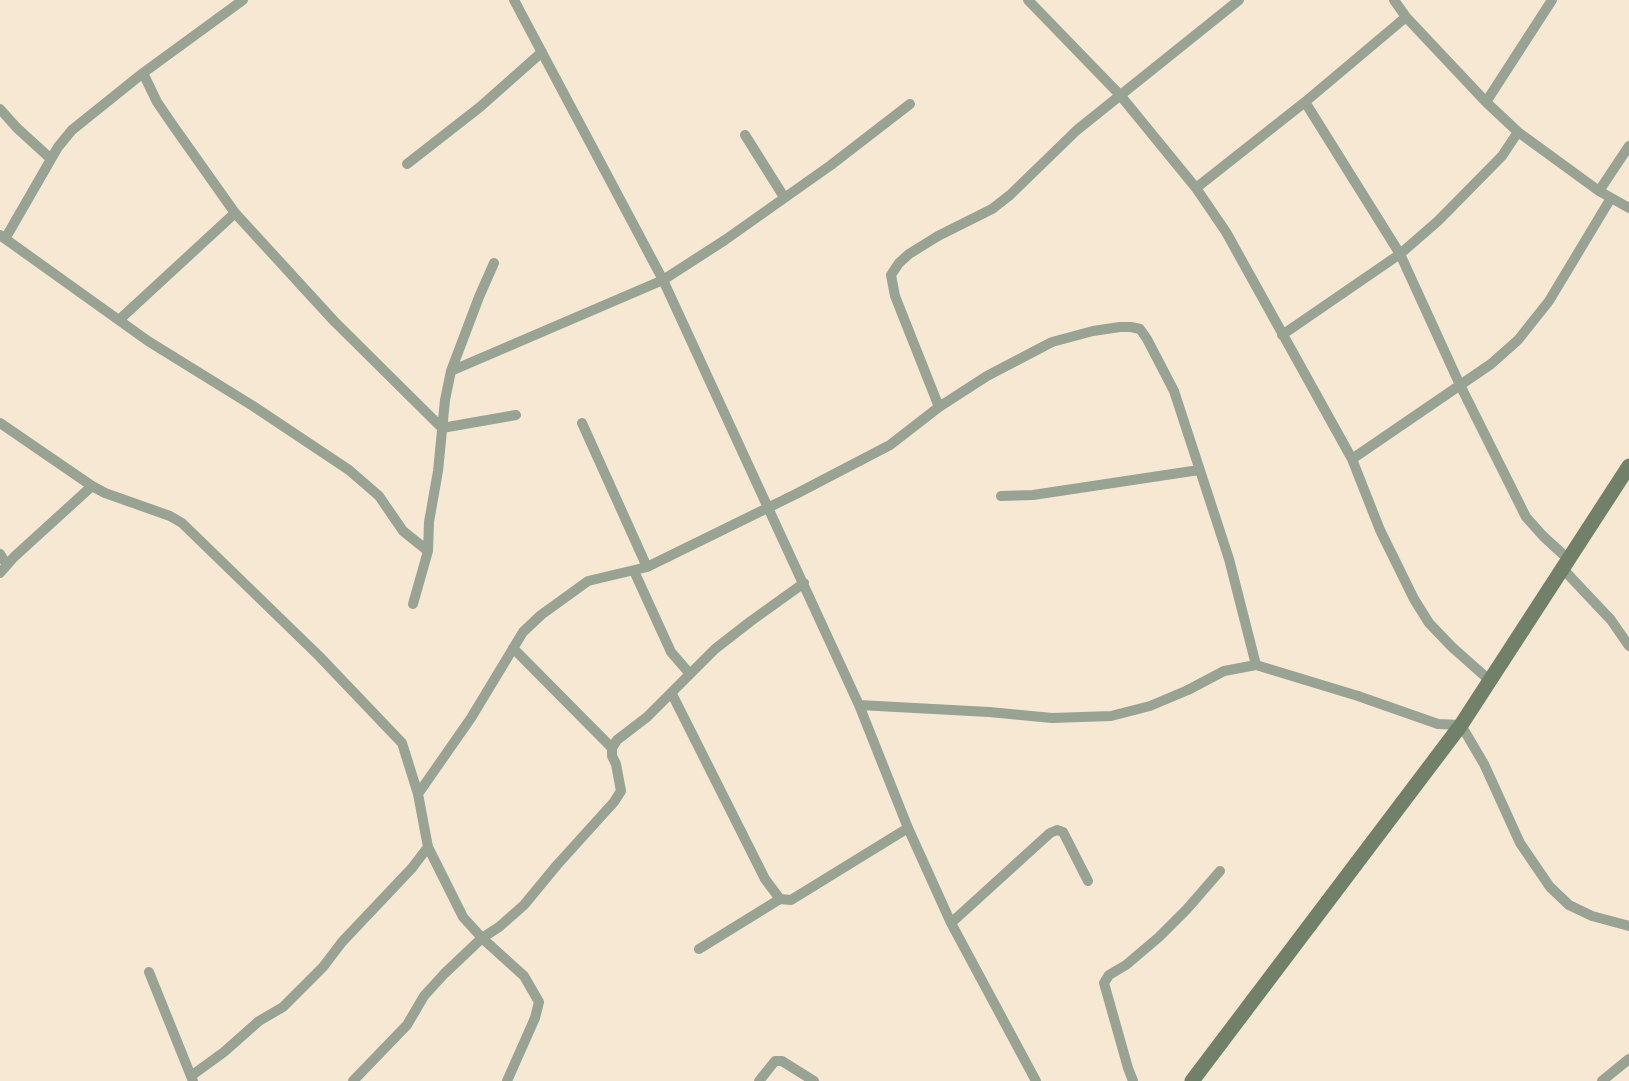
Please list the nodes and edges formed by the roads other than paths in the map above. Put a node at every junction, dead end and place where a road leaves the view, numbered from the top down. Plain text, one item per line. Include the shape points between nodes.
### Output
1 (243, 0) edge
2 (514, 0) edge
3 (1239, 0) edge
4 (1394, 0) edge
5 (1552, 0) edge
6 (1034, 2) edge
7 (1406, 17) junction
8 (542, 52) junction
9 (143, 73) junction
10 (1120, 95) junction
11 (1305, 102) junction
12 (1486, 102) junction
13 (909, 104) dead end
14 (0, 109) edge
15 (1518, 132) junction
16 (745, 135) dead end
17 (1629, 146) edge
18 (51, 159) junction
19 (407, 164) dead end
20 (1196, 188) junction
21 (1599, 191) junction
22 (784, 197) junction
23 (1611, 198) junction
24 (1629, 208) edge
25 (235, 213) junction
26 (3, 237) edge
27 (1400, 254) junction
28 (494, 263) dead end
29 (663, 280) junction
30 (119, 320) junction
31 (1282, 335) junction
32 (451, 371) junction
33 (1460, 386) junction
34 (939, 407) junction
35 (516, 415) dead end
36 (0, 423) edge
37 (582, 423) dead end
38 (442, 428) junction
39 (1352, 459) junction
40 (1629, 466) edge
41 (1198, 470) junction
42 (92, 486) junction
43 (1001, 496) dead end
44 (769, 507) junction
45 (428, 551) junction
46 (0, 554) edge
47 (1565, 563) junction
48 (647, 567) junction
49 (4, 569) edge
50 (634, 571) junction
51 (804, 583) junction
52 (413, 604) dead end
53 (1629, 646) edge
54 (513, 648) junction
55 (1256, 665) junction
56 (690, 674) junction
57 (1488, 679) junction
58 (672, 694) junction
59 (859, 705) junction
60 (1461, 724) junction
61 (612, 748) junction
62 (418, 794) junction
63 (908, 828) junction
64 (428, 847) junction
65 (1220, 871) dead end
66 (1088, 880) dead end
67 (780, 899) junction
68 (951, 923) junction
69 (1629, 926) edge
70 (482, 938) junction
71 (699, 949) dead end
72 (149, 972) dead end
73 (1629, 1059) edge
74 (192, 1079) edge
75 (353, 1081) edge
76 (507, 1081) edge
77 (759, 1081) edge
78 (814, 1081) edge
79 (1036, 1081) edge
80 (1133, 1081) edge
81 (1192, 1081) edge
82 (1602, 1081) edge

1 - 9 street
2 - 8 street
3 - 10 street
4 - 7 street
5 - 12 street
6 - 10 street
7 - 11 street
7 - 12 street
8 - 19 street
8 - 29 street
9 - 18 street via 72,130
9 - 25 street via 157,102
10 - 20 street
10 - 34 street via 1077,130 1010,195 992,209 909,254 891,275 895,296
11 - 20 street
11 - 27 street
12 - 15 street
13 - 22 street
14 - 18 street
15 - 21 street
15 - 27 street via 1485,175
16 - 22 street
17 - 21 street
18 - 26 street
20 - 31 street via 1226,232
21 - 23 street
22 - 29 street
23 - 24 street
23 - 33 street via 1549,301 1518,340
25 - 30 street
25 - 38 street via 334,321
26 - 30 street
27 - 31 street
27 - 33 street
28 - 32 street
29 - 32 street
29 - 44 street
30 - 45 street via 349,470 379,496 402,531
31 - 39 street
32 - 38 street
33 - 39 street
33 - 47 street via 1526,517
34 - 41 street via 1052,342 1093,331 1140,329 1174,391
34 - 44 street via 890,445
35 - 38 street
36 - 42 street
37 - 48 street
38 - 45 street
39 - 57 street via 1380,530 1414,599 1429,623
40 - 47 street
41 - 43 street via 1033,495
41 - 55 street via 1229,559
42 - 49 street
42 - 62 street via 170,516 192,531 402,743
44 - 48 street
44 - 51 street
45 - 52 street
46 - 49 street
47 - 53 street
47 - 57 street
48 - 50 street
50 - 54 street via 588,581 541,615
50 - 56 street via 671,652
51 - 56 street via 751,621
51 - 59 street
54 - 61 street
54 - 62 street
55 - 59 street via 1224,671 1150,706 1111,716 1052,718
55 - 60 street via 1438,724
56 - 58 street
57 - 60 street
58 - 61 street
58 - 67 street via 765,879
59 - 63 street
60 - 69 street via 1520,843 1550,888 1592,916
60 - 81 street
61 - 70 street via 621,791 614,802 525,905
62 - 64 street
63 - 67 street via 790,900
63 - 68 street
64 - 70 street via 463,918
64 - 74 street via 283,1007 259,1021
65 - 80 street via 1159,937 1104,983
66 - 68 street via 1063,832 1057,830
67 - 71 street
68 - 79 street
70 - 75 street via 424,996 407,1025
70 - 76 street via 524,976 539,1002
72 - 74 street
73 - 82 street
77 - 78 street via 775,1061 782,1061

